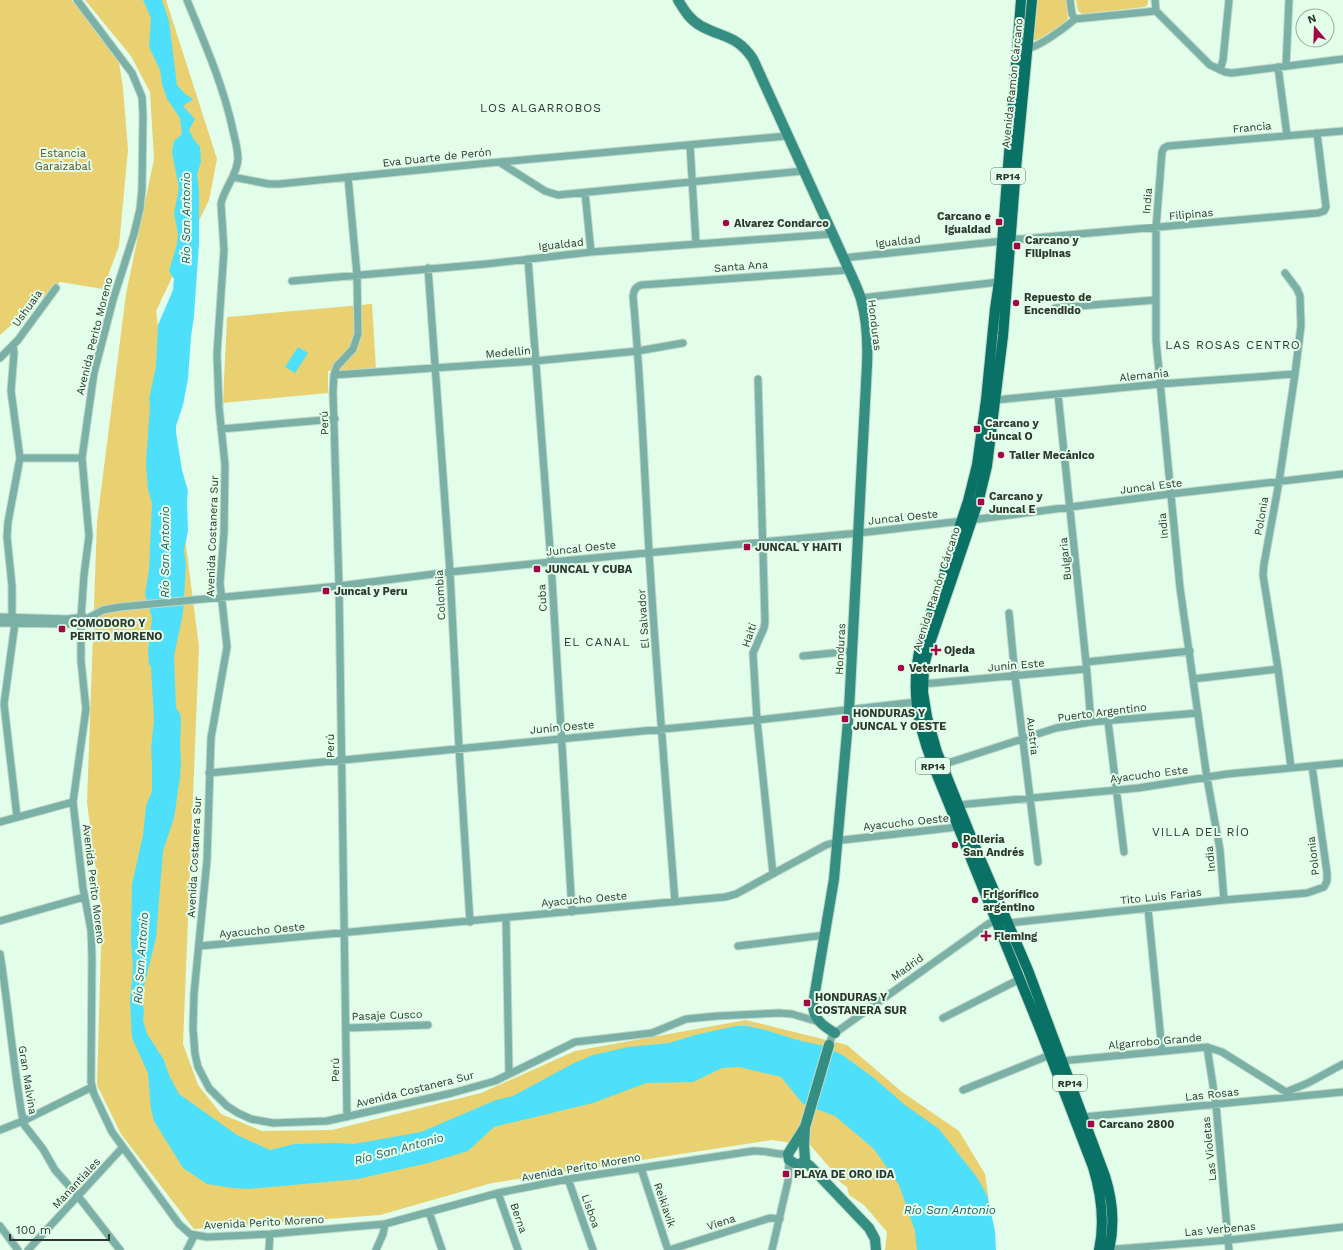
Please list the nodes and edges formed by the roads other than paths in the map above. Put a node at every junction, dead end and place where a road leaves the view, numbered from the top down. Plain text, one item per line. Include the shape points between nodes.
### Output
1 (77, 0) edge
2 (187, 0) edge
3 (678, 0) edge
4 (1021, 0) edge
5 (1026, 0) edge
6 (1032, 0) edge
7 (1070, 0) edge
8 (1155, 0) edge
9 (1229, 0) edge
10 (1289, 0) edge
11 (1156, 11) junction
12 (1074, 19) junction
13 (1017, 48) junction
14 (1028, 49) junction
15 (1343, 59) edge
16 (1286, 66) junction
17 (1278, 67) junction
18 (1220, 70) junction
19 (1343, 131) edge
20 (1317, 133) junction
21 (1287, 135) junction
22 (787, 136) junction
23 (690, 145) junction
24 (1164, 148) joint
25 (499, 162) junction
26 (803, 171) junction
27 (233, 177) junction
28 (348, 177) junction
29 (693, 182) junction
30 (585, 193) junction
31 (1156, 228) junction
32 (832, 234) junction
33 (1007, 240) junction
34 (696, 244) junction
35 (590, 252) junction
36 (843, 258) junction
37 (528, 259) junction
38 (428, 268) junction
39 (849, 270) junction
40 (1285, 273) dead end
41 (357, 275) junction
42 (292, 281) dead end
43 (999, 282) junction
44 (56, 288) dead end
45 (635, 288) joint
46 (861, 298) junction
47 (1155, 300) junction
48 (1055, 308) dead end
49 (682, 342) dead end
50 (13, 345) junction
51 (638, 351) junction
52 (0, 358) edge
53 (535, 361) junction
54 (436, 369) junction
55 (1295, 374) junction
56 (334, 375) junction
57 (758, 379) dead end
58 (1160, 384) junction
59 (1058, 394) junction
60 (996, 400) junction
61 (335, 419) junction
62 (221, 429) junction
63 (20, 458) junction
64 (82, 458) junction
65 (1343, 474) edge
66 (1279, 482) junction
67 (1170, 494) junction
68 (1070, 507) junction
69 (966, 521) junction
70 (859, 533) junction
71 (4, 537) edge
72 (762, 542) junction
73 (649, 552) junction
74 (551, 562) junction
75 (450, 572) junction
76 (339, 586) junction
77 (221, 598) junction
78 (1009, 613) dead end
79 (0, 617) edge
80 (14, 620) junction
81 (81, 620) junction
82 (0, 623) edge
83 (1190, 651) junction
84 (852, 652) junction
85 (803, 656) dead end
86 (1086, 665) junction
87 (1278, 669) junction
88 (1015, 676) junction
89 (1193, 679) junction
90 (923, 684) junction
91 (916, 702) junction
92 (2, 704) edge
93 (849, 710) junction
94 (1198, 712) junction
95 (757, 720) junction
96 (1108, 721) junction
97 (1091, 722) junction
98 (662, 729) junction
99 (561, 738) junction
100 (1022, 738) junction
101 (459, 748) junction
102 (342, 760) junction
103 (941, 763) junction
104 (1343, 763) edge
105 (1312, 766) junction
106 (1291, 767) junction
107 (210, 773) junction
108 (1207, 778) junction
109 (1116, 790) junction
110 (1030, 799) junction
111 (73, 802) junction
112 (958, 805) junction
113 (17, 817) junction
114 (0, 822) edge
115 (958, 827) junction
116 (837, 842) junction
117 (1124, 852) dead end
118 (1038, 862) dead end
119 (773, 874) junction
120 (1316, 891) joint
121 (984, 892) junction
122 (84, 897) junction
123 (1224, 900) junction
124 (675, 902) junction
125 (1148, 908) junction
126 (572, 912) junction
127 (506, 918) junction
128 (996, 920) junction
129 (0, 921) edge
130 (470, 922) junction
131 (1008, 923) junction
132 (344, 933) junction
133 (825, 935) junction
134 (200, 946) junction
135 (738, 946) dead end
136 (0, 954) edge
137 (1028, 970) junction
138 (1020, 979) junction
139 (943, 1018) dead end
140 (819, 1022) junction
141 (428, 1025) dead end
142 (346, 1028) junction
143 (835, 1033) junction
144 (829, 1045) joint
145 (1207, 1047) junction
146 (1162, 1051) junction
147 (1050, 1055) junction
148 (1061, 1061) junction
149 (1343, 1064) edge
150 (509, 1074) junction
151 (92, 1087) junction
152 (963, 1090) dead end
153 (1343, 1092) edge
154 (1286, 1094) junction
155 (1216, 1105) junction
156 (347, 1117) junction
157 (1082, 1117) junction
158 (23, 1121) junction
159 (806, 1124) junction
160 (0, 1130) edge
161 (123, 1147) junction
162 (790, 1155) junction
163 (803, 1159) junction
164 (641, 1168) junction
165 (568, 1179) junction
166 (788, 1181) junction
167 (498, 1193) junction
168 (78, 1196) junction
169 (429, 1212) junction
170 (780, 1219) junction
171 (385, 1224) junction
172 (0, 1226) edge
173 (1343, 1227) edge
174 (270, 1234) junction
175 (194, 1236) junction
176 (1229, 1240) junction
177 (1104, 1248) edge
178 (18, 1250) edge
179 (28, 1250) edge
180 (120, 1250) edge
181 (186, 1250) edge
182 (269, 1250) edge
183 (376, 1250) edge
184 (442, 1250) edge
185 (518, 1250) edge
186 (593, 1250) edge
187 (669, 1250) edge
188 (772, 1250) edge
189 (876, 1250) edge
190 (1229, 1250) edge

1 - 64 street, Avenida Perito Moreno via 132,73 142,97 143,116 140,209 94,373
2 - 27 street, Avenida Costanera Sur via 224,94 237,149 238,159
3 - 22 main road, Honduras via 688,15 700,26 733,39 747,50
4 - 13 main road, Avenida Ramón Cárcano / RP14
5 - 14 main road via 1022,44
6 - 14 main road, Avenida Ramón Cárcano / RP14
7 - 12 street
8 - 11 street
9 - 18 street
10 - 16 street
11 - 12 street
11 - 18 street via 1210,64
12 - 14 street
13 - 14 street
13 - 33 main road, Avenida Ramón Cárcano / RP14
14 - 33 main road, Avenida Ramón Cárcano / RP14
15 - 16 street
16 - 17 street
17 - 18 street via 1232,72
17 - 21 street
19 - 20 street, Francia
20 - 21 street, Francia
20 - 31 street, Filipinas via 1326,207 1324,210 1318,213
21 - 24 street, Francia
22 - 23 street
22 - 26 main road, Honduras
23 - 25 street
23 - 29 street
24 - 31 street, India
25 - 28 street, Eva Duarte de Perón
25 - 30 street, Eva Duarte de Perón via 550,193
26 - 29 street, Eva Duarte de Perón
26 - 32 main road, Honduras
27 - 28 street, Eva Duarte de Perón via 269,184
27 - 62 street, Avenida Costanera Sur via 221,204 224,250 217,354
28 - 41 street
29 - 30 street, Eva Duarte de Perón
29 - 34 street
30 - 35 street
31 - 33 street, Filipinas
31 - 47 street, India
32 - 34 street, Igualdad
32 - 36 main road, Honduras
33 - 36 street, Igualdad
33 - 43 main road, RP14
33 - 60 main road, Avenida Ramón Cárcano / RP14 via 1003,336
34 - 35 street, Igualdad
35 - 37 street, Igualdad
36 - 39 main road, Honduras
37 - 38 street, Igualdad
37 - 53 street, Cuba
38 - 41 street, Igualdad
38 - 54 street, Colombia
39 - 45 street, Santa Ana via 641,285
39 - 46 main road, Honduras
40 - 55 street, Polonia via 1300,296 1301,326
41 - 42 street, Igualdad
41 - 56 street via 358,334 353,349 337,366
43 - 46 street
43 - 69 main road, Avenida Ramón Cárcano / RP14 via 986,400
44 - 50 street, Ushuaia
45 - 51 street, El Salvador via 633,296
46 - 70 main road, Honduras via 866,331 867,365
47 - 48 street
47 - 58 street, India
49 - 51 street, Medellín
50 - 52 street, Ushuaia
50 - 63 street via 11,391
51 - 53 street, Medellín
51 - 73 street, El Salvador
53 - 54 street, Medellín
53 - 74 street, Cuba
54 - 56 street, Medellín
54 - 75 street, Colombia
55 - 58 street, Alemania
55 - 66 street, Polonia
56 - 61 street, Perú
57 - 72 street, Haití
58 - 59 street, Alemania
58 - 67 street, India
59 - 60 street, Alemania
59 - 68 street, Bulgaria
60 - 69 main road, Avenida Ramón Cárcano / RP14 via 985,475
61 - 62 street
61 - 76 street, Perú
62 - 77 street, Avenida Costanera Sur via 225,465
63 - 64 street
63 - 71 street
64 - 81 street, Avenida Perito Moreno via 89,536
65 - 66 street, Juncal Este
66 - 67 street, Juncal Este
66 - 87 street, Polonia via 1264,564
67 - 68 street, Juncal Este
67 - 83 street, India
68 - 69 street, Juncal Este
68 - 86 street, Bulgaria
69 - 70 street, Juncal Oeste
69 - 90 main road, Avenida Ramón Cárcano / RP14 via 954,562 954,576 930,643
69 - 91 main road, Avenida Ramón Cárcano / RP14 via 921,643 915,676
70 - 72 street, Juncal Oeste
70 - 84 main road, Honduras
71 - 80 street via 12,581
72 - 73 street, Juncal Oeste
72 - 95 street, Haití via 765,622 753,653
73 - 74 street, Juncal Oeste
73 - 98 street, El Salvador
74 - 75 street, Juncal Oeste
74 - 99 street, Cuba
75 - 76 street, Juncal Oeste
75 - 101 street, Colombia
76 - 77 street, Juncal Oeste
76 - 102 street, Perú
77 - 81 street, Juncal Oeste via 120,607
77 - 107 street, Avenida Costanera Sur via 227,647 214,720
78 - 88 street, Austria
79 - 80 street
80 - 81 street
80 - 82 street
80 - 92 street
81 - 111 street, Avenida Perito Moreno via 81,661 86,709
83 - 86 street, Junín Este
83 - 89 street, India
84 - 85 street
84 - 93 main road, Honduras
86 - 88 street, Junín Este
86 - 97 street, Bulgaria
87 - 89 street
87 - 106 street, Polonia
88 - 90 street, Junín Este
88 - 100 street, Austria
89 - 94 street, India
90 - 103 main road, Avenida Ramón Cárcano / RP14 via 926,717
91 - 93 street, Junín Oeste
91 - 115 main road, Avenida Ramón Cárcano / RP14 via 928,753
92 - 113 street
93 - 95 street, Junín Oeste
93 - 116 main road, Honduras
94 - 96 street, Puerto Argentino
94 - 108 street, India
95 - 98 street, Junín Oeste
95 - 119 street, Haití
96 - 97 street, Puerto Argentino
96 - 109 street
97 - 100 street, Puerto Argentino via 1056,728
98 - 99 street, Junín Oeste
98 - 124 street, El Salvador
99 - 101 street, Junín Oeste
99 - 126 street, Cuba
100 - 103 street, Puerto Argentino
100 - 110 street, Austria
101 - 102 street, Junín Oeste
101 - 130 street, Colombia
102 - 107 street, Junín Oeste
102 - 132 street, Perú
103 - 112 main road, Avenida Ramón Cárcano / RP14
104 - 105 street, Ayacucho Este
105 - 106 street, Ayacucho Este
105 - 120 street, Polonia via 1327,873 1324,886
106 - 108 street, Ayacucho Este
107 - 134 street, Avenida Costanera Sur via 207,860
108 - 109 street, Ayacucho Este
108 - 123 street, India via 1220,850
109 - 110 street, Ayacucho Este
109 - 117 street
110 - 112 street, Ayacucho Este
110 - 118 street, Austria
111 - 113 street
111 - 122 street, Avenida Perito Moreno
112 - 131 main road, Avenida Ramón Cárcano / RP14
113 - 114 street
115 - 116 street, Ayacucho Oeste
115 - 121 main road, Avenida Ramón Cárcano / RP14
116 - 119 street, Ayacucho Oeste via 826,845
116 - 133 main road, Honduras
119 - 124 street, Ayacucho Oeste via 725,898
120 - 123 street, Tito Luis Farias
121 - 128 main road, Avenida Ramón Cárcano / RP14
121 - 131 main road via 992,900 1000,918
122 - 129 street
122 - 151 street, Avenida Perito Moreno via 90,925 92,957
123 - 125 street, Tito Luis Farias
124 - 126 street, Ayacucho Oeste
125 - 131 street, Tito Luis Farias
125 - 146 street
126 - 127 street, Ayacucho Oeste
127 - 130 street, Ayacucho Oeste
127 - 150 street
128 - 131 street
128 - 137 main road via 1004,926 1017,957
128 - 138 main road, Avenida Ramón Cárcano / RP14
128 - 143 street, Madrid
130 - 132 street, Ayacucho Oeste
131 - 137 main road, Avenida Ramón Cárcano / RP14
132 - 134 street, Ayacucho Oeste
132 - 142 street, Perú
133 - 135 street
133 - 140 main road, Honduras via 813,1004
134 - 156 street, Avenida Costanera Sur via 194,994 193,1045 198,1067 218,1099 251,1119 273,1123 312,1122
136 - 158 street, Gran Malvina
137 - 148 main road, Avenida Ramón Cárcano / RP14
138 - 139 street
138 - 147 main road, Avenida Ramón Cárcano / RP14
140 - 143 main road
140 - 150 street, Avenida Costanera Sur via 779,1013 686,1019 652,1033 575,1042
141 - 142 street, Pasaje Cusco
142 - 156 street, Perú
143 - 144 street, Madrid
144 - 159 main road, Madrid
145 - 146 street, Algarrobo Grande
145 - 154 street, Algarrobo Grande via 1222,1052
145 - 155 street, Las Violetas
146 - 148 street, Algarrobo Grande
147 - 152 street
147 - 177 main road, Avenida Ramón Cárcano / RP14 via 1093,1167 1100,1194
148 - 157 main road, Avenida Ramón Cárcano / RP14
149 - 154 street, Las Rosas
150 - 156 street, Avenida Costanera Sur via 452,1093
151 - 158 street
151 - 161 street, Avenida Perito Moreno via 108,1123
153 - 154 street, Las Rosas
154 - 155 street, Las Rosas
155 - 157 street, Las Rosas
155 - 176 street, Las Violetas
157 - 177 main road, Avenida Ramón Cárcano / RP14 via 1109,1188 1112,1232
158 - 160 street
158 - 168 street, Gran Malvina via 55,1170
159 - 162 main road, Madrid
159 - 163 main road, Madrid
161 - 168 street, Manantiales
161 - 175 street, Avenida Perito Moreno via 179,1224
162 - 163 main road via 796,1164
162 - 163 main road via 798,1147
162 - 164 street, Avenida Perito Moreno via 758,1150
162 - 166 street, Madrid
163 - 166 street, Madrid
163 - 189 main road via 869,1228 875,1239
164 - 165 street, Avenida Perito Moreno
164 - 187 street, Reikiavik
165 - 167 street, Avenida Perito Moreno
165 - 186 street, Lisboa
166 - 170 street, Madrid
167 - 169 street, Avenida Perito Moreno
167 - 185 street, Berna
168 - 179 street, Manantiales
168 - 180 street, Gran Malvina
169 - 171 street, Avenida Perito Moreno
169 - 184 street
170 - 187 street, Viena via 770,1218
170 - 188 street, Madrid
171 - 174 street, Avenida Perito Moreno
171 - 183 street
172 - 178 street
173 - 176 street, Las Verbenas
174 - 175 street, Avenida Perito Moreno
174 - 182 street
175 - 181 street
176 - 177 street, Las Verbenas
176 - 190 street, Las Violetas

